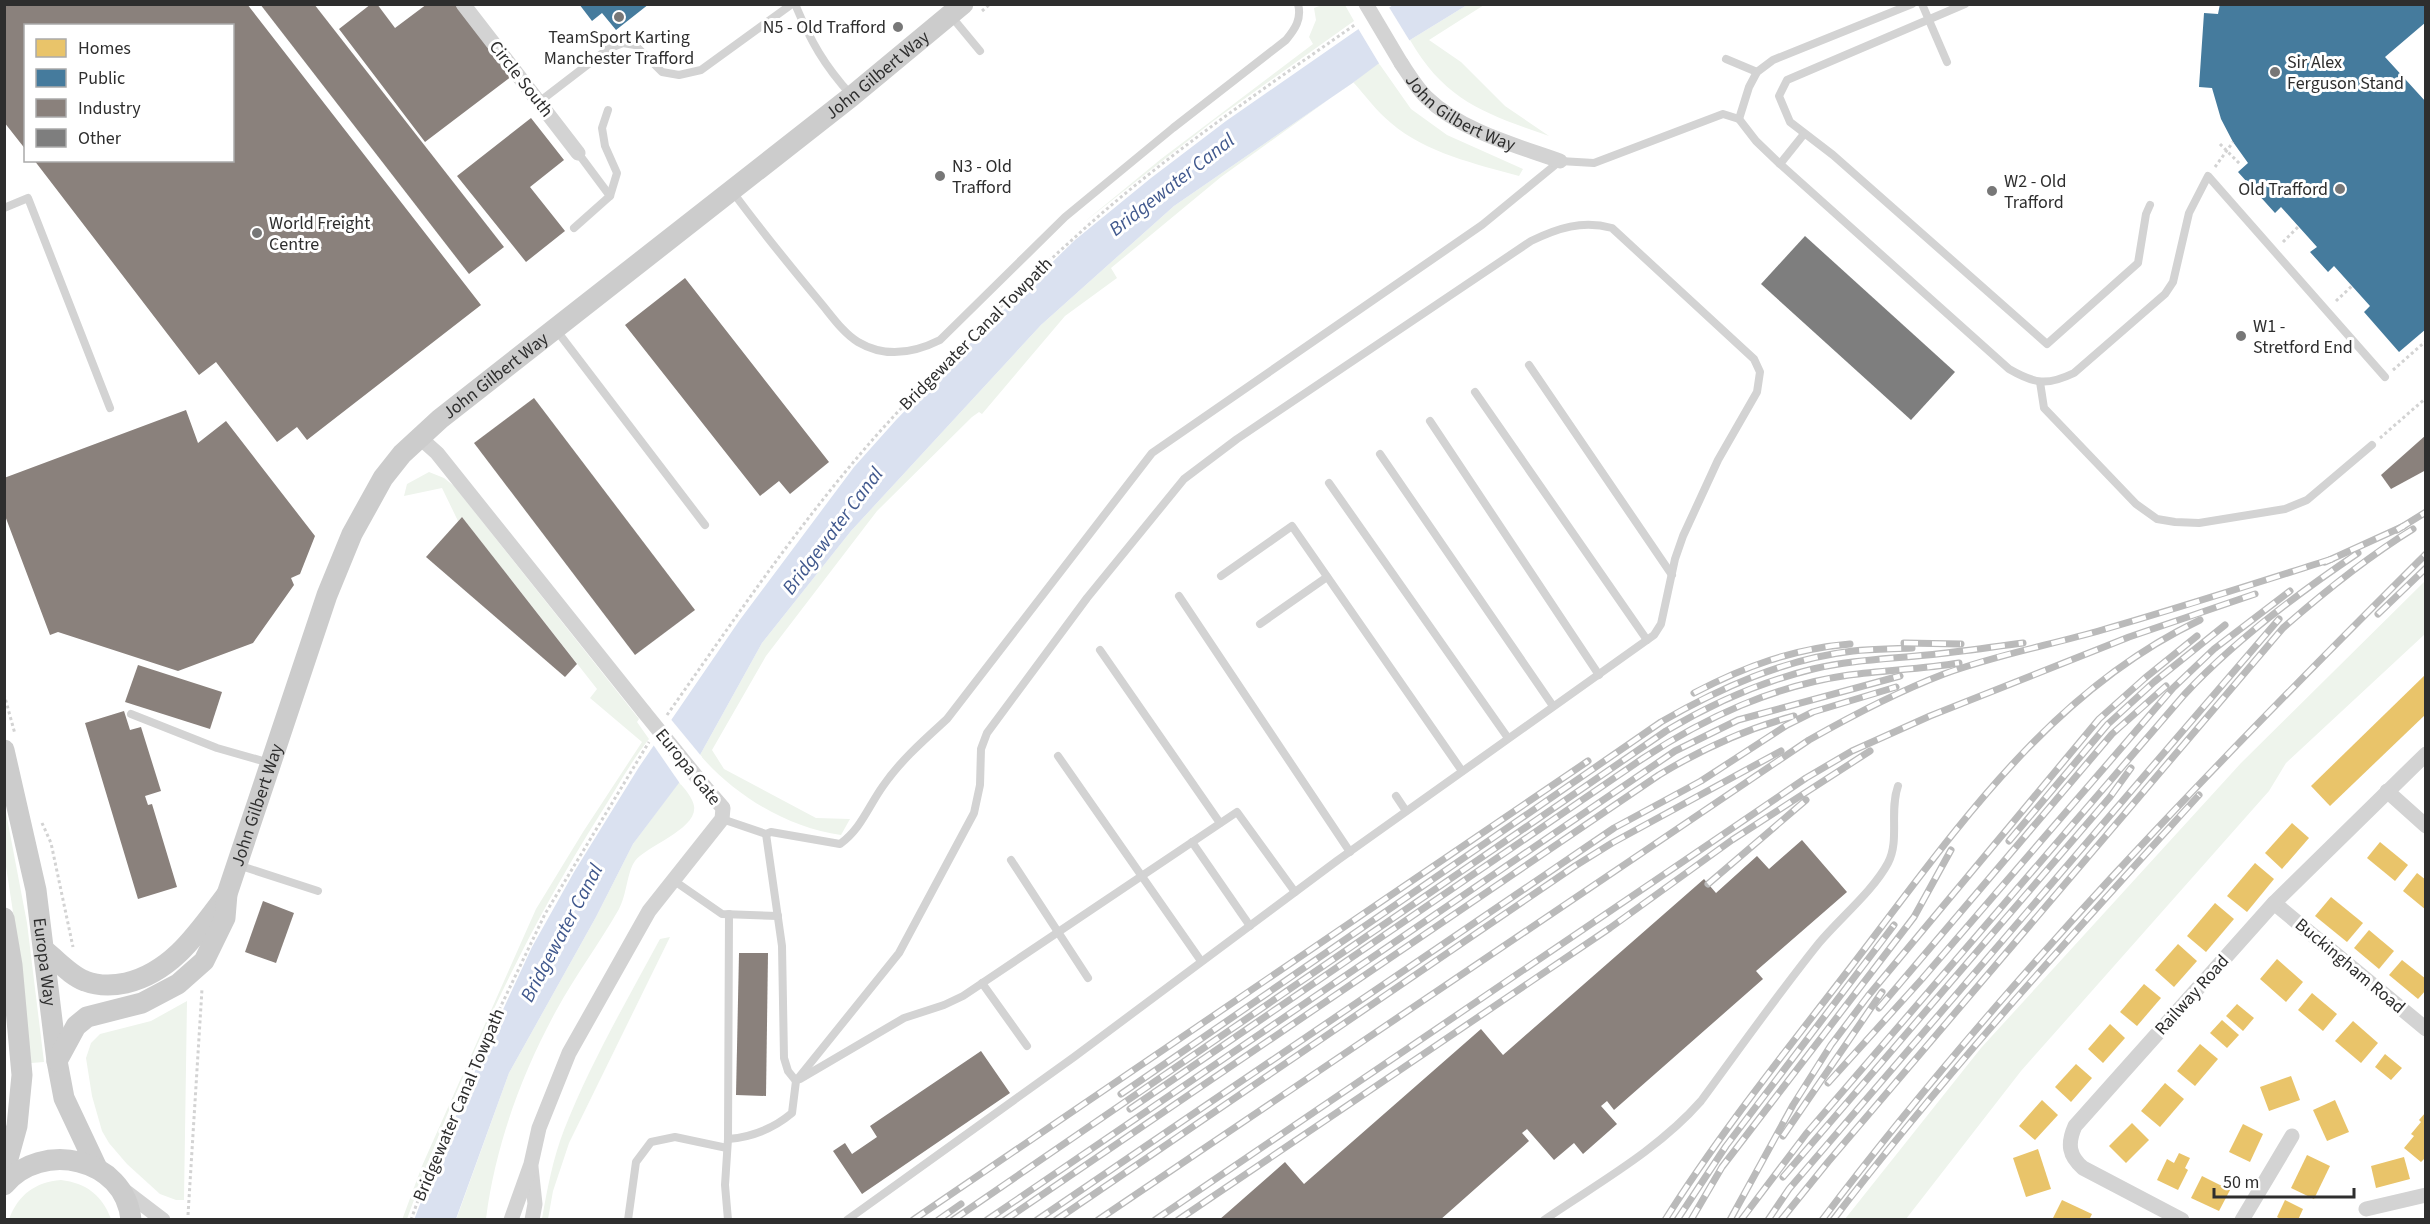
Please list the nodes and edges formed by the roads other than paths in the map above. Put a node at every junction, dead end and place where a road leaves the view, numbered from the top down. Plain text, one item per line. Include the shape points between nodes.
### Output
1 (463, 4) edge
2 (794, 4) edge
3 (1298, 4) edge
4 (1366, 4) edge
5 (1911, 4) edge
6 (1922, 4) edge
7 (1965, 4) edge
8 (957, 10) edge
9 (1928, 19) junction
10 (980, 51) dead end
11 (1726, 59) dead end
12 (1947, 62) dead end
13 (1757, 72) junction
14 (852, 96) junction
15 (539, 102) junction
16 (609, 110) dead end
17 (1739, 119) junction
18 (1804, 134) junction
19 (578, 153) joint
20 (1560, 161) junction
21 (1780, 164) junction
22 (732, 191) junction
23 (610, 196) junction
24 (2150, 205) dead end
25 (4, 208) edge
26 (574, 228) dead end
27 (556, 330) junction
28 (1529, 365) dead end
29 (2385, 377) road end
30 (2040, 382) junction
31 (1475, 392) dead end
32 (110, 408) dead end
33 (1430, 421) dead end
34 (419, 437) junction
35 (2372, 445) road end
36 (1380, 454) dead end
37 (1329, 483) dead end
38 (705, 525) dead end
39 (1672, 575) junction
40 (1221, 576) dead end
41 (1327, 576) junction
42 (1179, 596) dead end
43 (1260, 624) dead end
44 (1647, 640) junction
45 (1100, 650) dead end
46 (1599, 675) junction
47 (1553, 706) junction
48 (131, 714) dead end
49 (1508, 738) junction
50 (4, 750) edge
51 (2426, 754) edge
52 (1058, 756) dead end
53 (272, 764) junction
54 (1462, 771) junction
55 (1898, 786) dead end
56 (2387, 791) junction
57 (1396, 796) dead end
58 (1406, 811) junction
59 (722, 819) junction
60 (1220, 823) junction
61 (2426, 826) edge
62 (766, 834) junction
63 (1192, 842) junction
64 (1350, 852) junction
65 (1011, 860) dead end
66 (237, 864) junction
67 (1142, 876) junction
68 (673, 880) junction
69 (318, 891) dead end
70 (1295, 892) junction
71 (227, 894) junction
72 (2274, 903) junction
73 (729, 914) junction
74 (778, 916) junction
75 (4, 918) edge
76 (1250, 926) junction
77 (1057, 933) junction
78 (45, 951) junction
79 (1201, 961) junction
80 (1088, 978) dead end
81 (981, 983) junction
82 (2426, 1029) edge
83 (1027, 1046) dead end
84 (57, 1061) junction
85 (796, 1081) junction
86 (2292, 1136) dead end
87 (728, 1138) junction
88 (727, 1148) junction
89 (531, 1164) junction
90 (97, 1168) junction
91 (4, 1173) edge
92 (116, 1184) junction
93 (4, 1185) edge
94 (2426, 1195) edge
95 (2366, 1209) dead end
96 (131, 1220) edge
97 (163, 1220) edge
98 (511, 1220) edge
99 (532, 1220) edge
100 (628, 1220) edge
101 (728, 1220) edge
102 (847, 1220) edge
103 (1544, 1220) edge
104 (2182, 1220) edge
105 (2242, 1220) edge

1 - 15 street, Circle South
2 - 14 lane via 828,69
2 - 15 lane via 701,70 679,75 662,72 635,45 622,43
3 - 22 lane via 1298,24 1286,40 1065,218 940,340 924,348 892,353 857,342
4 - 20 street, John Gilbert Way, bridge via 1426,97 1456,118
5 - 13 lane via 1773,60
6 - 9 lane
7 - 9 lane
8 - 10 lane
8 - 14 street, John Gilbert Way
9 - 12 lane
9 - 18 lane via 1787,80 1779,96 1790,122
11 - 13 lane
13 - 17 lane
14 - 22 street, John Gilbert Way
15 - 19 street, Circle South
16 - 23 lane via 602,128 605,147 617,173
17 - 20 lane via 1723,114 1594,163
17 - 21 lane
18 - 21 lane
18 - 24 lane via 1841,162 2047,344 2138,263
19 - 23 lane
20 - 62 lane via 1482,225 1152,453 947,719 913,750 884,785 854,834 840,844
21 - 30 lane via 2009,369
22 - 27 street, John Gilbert Way
23 - 26 lane
25 - 32 lane via 28,198
27 - 34 street, John Gilbert Way
27 - 38 lane
28 - 39 lane
29 - 30 lane via 2208,176 2189,213 2173,282 2165,294 2074,373
30 - 35 lane via 2044,408 2136,504 2157,519 2199,524 2285,509 2307,500
31 - 44 lane
33 - 46 lane
34 - 53 street, John Gilbert Way via 383,478 352,534 327,595
34 - 59 street, Europa Gate, bridge via 437,453 723,808
36 - 47 lane
37 - 49 lane
39 - 44 lane via 1661,624
39 - 85 lane via 1702,492 1757,392 1759,365 1612,228 1591,224 1567,226 1531,242 1347,364 1199,466 1169,495 993,724 981,749 974,813 899,953
40 - 41 lane via 1292,526
41 - 43 lane
41 - 54 lane
42 - 64 lane
44 - 46 lane
45 - 60 lane
46 - 47 lane
47 - 49 lane
48 - 53 lane via 217,748
49 - 54 lane
50 - 78 street, Europa Way via 25,832
51 - 56 street, Railway Road
52 - 67 lane
53 - 66 street, John Gilbert Way
54 - 58 lane
55 - 103 lane via 1893,799 1894,841 1888,862 1819,943 1701,1101 1656,1144
56 - 61 street
56 - 72 street, Railway Road
57 - 58 lane
58 - 64 lane
59 - 62 lane
59 - 68 street, Europa Gate
60 - 63 lane
60 - 70 lane via 1237,812
62 - 74 lane
63 - 67 lane
63 - 76 lane
64 - 70 lane
65 - 77 lane
66 - 69 lane
66 - 71 street, John Gilbert Way
67 - 77 lane
67 - 79 lane
68 - 73 lane via 713,909
68 - 89 street, Europa Gate via 650,911 569,1053 539,1128
70 - 76 lane
71 - 78 street, John Gilbert Way via 186,947 159,970 135,981 98,985 83,981
71 - 84 street, John Gilbert Way via 225,918 204,961 178,984 142,1003 87,1017 76,1026
72 - 82 street, Buckingham Road
72 - 104 street, Railway Road via 2075,1126 2070,1137 2074,1160 2084,1168
73 - 74 lane
73 - 87 lane
74 - 85 lane via 784,1058
75 - 91 street, Europa Way via 22,1075 17,1126
76 - 79 lane
77 - 80 lane
77 - 81 lane
78 - 84 street, Europa Way
79 - 102 lane
81 - 83 lane
81 - 85 lane via 944,1005 904,1018
84 - 90 street, Europa Way via 64,1098
85 - 87 lane via 792,1113 764,1131
86 - 105 street
87 - 88 lane
88 - 100 lane via 675,1137 651,1142 636,1162
88 - 101 lane
89 - 98 street, Europa Gate
89 - 99 street, Europa Gate via 535,1204
90 - 92 street
90 - 93 street via 83,1162 51,1159 22,1169
92 - 96 street
92 - 97 street
94 - 95 street

